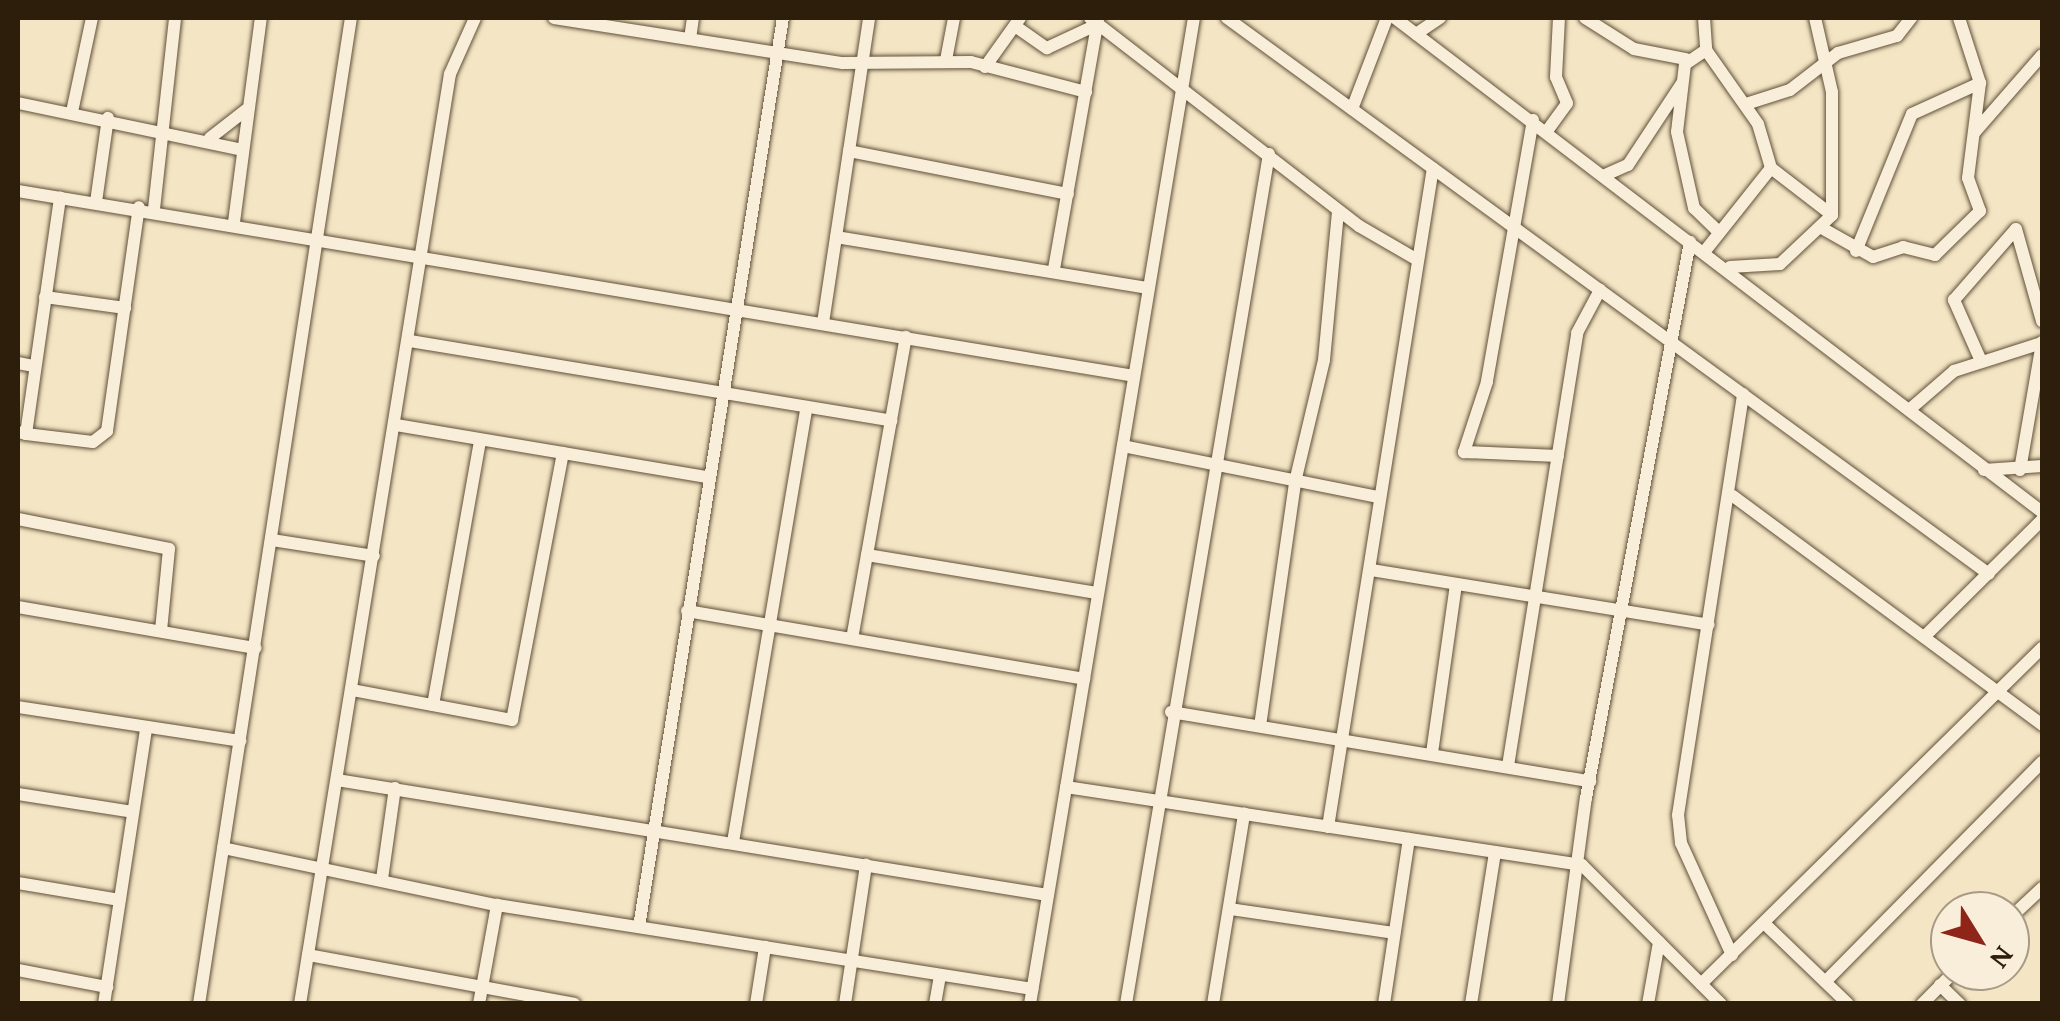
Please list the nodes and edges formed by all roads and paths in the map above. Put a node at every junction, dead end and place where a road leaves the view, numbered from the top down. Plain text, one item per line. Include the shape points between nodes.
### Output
1 (92, 18) edge
2 (175, 18) edge
3 (261, 18) edge
4 (351, 18) edge
5 (476, 18) edge
6 (554, 18) edge
7 (693, 18) edge
8 (784, 18) edge
9 (869, 18) edge
10 (954, 18) edge
11 (1194, 18) edge
12 (1227, 18) edge
13 (1387, 18) edge
14 (1395, 18) edge
15 (1440, 18) edge
16 (1558, 18) edge
17 (1585, 18) edge
18 (1704, 18) edge
19 (1814, 18) edge
20 (1911, 18) edge
21 (1958, 18) edge
22 (1096, 19) edge
23 (603, 22) edge
24 (1018, 22) edge
25 (1416, 34) junction
26 (690, 39) junction
27 (1706, 50) junction
28 (779, 53) junction
29 (2042, 55) edge
30 (946, 60) junction
31 (1686, 60) junction
32 (1824, 62) junction
33 (862, 64) junction
34 (985, 67) junction
35 (1980, 82) junction
36 (1682, 83) junction
37 (1184, 86) junction
38 (1086, 92) junction
39 (18, 102) edge
40 (1746, 104) junction
41 (1352, 109) junction
42 (246, 110) junction
43 (72, 112) junction
44 (108, 118) junction
45 (1533, 120) junction
46 (160, 127) junction
47 (1546, 131) junction
48 (1974, 133) junction
49 (210, 138) junction
50 (242, 150) junction
51 (849, 152) junction
52 (1269, 154) junction
53 (1433, 168) junction
54 (1770, 168) junction
55 (1603, 176) junction
56 (18, 191) edge
57 (1068, 194) junction
58 (60, 198) junction
59 (96, 202) junction
60 (147, 208) junction
61 (1338, 211) junction
62 (1832, 215) junction
63 (234, 222) junction
64 (1513, 226) junction
65 (1820, 228) junction
66 (1719, 232) junction
67 (321, 236) junction
68 (836, 237) junction
69 (1690, 242) junction
70 (1705, 251) junction
71 (1856, 252) junction
72 (425, 255) junction
73 (1416, 259) junction
74 (1730, 266) junction
75 (1054, 268) junction
76 (1147, 288) junction
77 (1600, 290) junction
78 (46, 297) junction
79 (125, 308) junction
80 (734, 308) junction
81 (2041, 314) edge
82 (823, 323) junction
83 (906, 337) junction
84 (410, 341) junction
85 (1670, 341) junction
86 (2042, 342) edge
87 (1981, 362) junction
88 (18, 363) edge
89 (33, 366) junction
90 (1134, 376) junction
91 (1743, 394) junction
92 (720, 396) junction
93 (806, 410) junction
94 (1909, 410) junction
95 (891, 421) junction
96 (396, 425) junction
97 (22, 433) edge
98 (480, 440) junction
99 (1122, 446) junction
100 (563, 453) junction
101 (1558, 456) junction
102 (2042, 466) edge
103 (1213, 467) junction
104 (1982, 470) junction
105 (2020, 470) junction
106 (706, 477) junction
107 (1295, 482) junction
108 (1732, 496) junction
109 (1379, 498) junction
110 (2042, 512) edge
111 (18, 520) edge
112 (2042, 520) edge
113 (272, 540) junction
114 (867, 555) junction
115 (374, 556) junction
116 (1371, 570) junction
117 (1989, 574) junction
118 (1456, 585) junction
119 (1097, 593) junction
120 (1535, 599) junction
121 (18, 607) edge
122 (688, 611) junction
123 (1623, 614) junction
124 (769, 625) junction
125 (1709, 625) junction
126 (161, 632) junction
127 (1924, 637) junction
128 (852, 639) junction
129 (255, 648) junction
130 (2042, 648) edge
131 (1084, 679) junction
132 (352, 690) junction
133 (2000, 692) junction
134 (433, 704) junction
135 (18, 708) edge
136 (1171, 712) junction
137 (2042, 725) edge
138 (1260, 726) junction
139 (146, 728) junction
140 (1343, 740) junction
141 (240, 742) junction
142 (1432, 754) junction
143 (2042, 762) edge
144 (1508, 766) junction
145 (337, 780) junction
146 (1590, 780) junction
147 (1066, 786) junction
148 (395, 788) junction
149 (18, 794) edge
150 (1156, 800) junction
151 (134, 812) junction
152 (1244, 814) junction
153 (1328, 827) junction
154 (656, 829) junction
155 (1408, 839) junction
156 (733, 842) junction
157 (224, 848) junction
158 (1495, 852) junction
159 (866, 864) junction
160 (1582, 865) junction
161 (322, 866) junction
162 (382, 880) junction
163 (18, 883) edge
164 (1048, 895) junction
165 (120, 900) junction
166 (497, 905) junction
167 (1230, 909) junction
168 (1765, 924) junction
169 (638, 927) junction
170 (1394, 934) junction
171 (1659, 942) junction
172 (765, 947) junction
173 (308, 954) junction
174 (1732, 955) junction
175 (853, 961) junction
176 (18, 970) edge
177 (940, 975) junction
178 (1826, 981) junction
179 (1702, 984) junction
180 (106, 986) junction
181 (482, 987) junction
182 (1031, 996) edge
183 (572, 1003) edge
184 (104, 1004) edge
185 (198, 1004) edge
186 (300, 1004) edge
187 (479, 1004) edge
188 (756, 1004) edge
189 (846, 1004) edge
190 (935, 1004) edge
191 (1126, 1004) edge
192 (1213, 1004) edge
193 (1384, 1004) edge
194 (1471, 1004) edge
195 (1558, 1004) edge
196 (1648, 1004) edge
197 (1721, 1004) edge
198 (1848, 1004) edge

1 - 43 street
2 - 46 street
3 - 42 street
4 - 67 street
5 - 72 street via 450,74
6 - 23 street
7 - 26 street
8 - 28 street
9 - 33 street
10 - 30 street
11 - 37 street
12 - 41 street
13 - 41 street
14 - 25 street
15 - 25 street
16 - 47 street via 1556,77 1567,103
17 - 31 street via 1634,49
18 - 27 street
19 - 32 street
20 - 32 street via 1896,36
21 - 35 street
22 - 24 street via 1084,38 1047,48
22 - 37 street
22 - 38 street
23 - 26 street
24 - 34 street
25 - 45 street
26 - 28 street
27 - 31 street
27 - 40 street
28 - 33 street
28 - 80 street
29 - 48 street
30 - 33 street
30 - 34 street
31 - 36 street
32 - 40 street via 1790,90
32 - 62 street
33 - 51 street
34 - 38 street
35 - 48 street
35 - 71 street via 1912,114
36 - 55 street via 1628,165
36 - 66 street via 1684,174 1696,212
37 - 52 street
37 - 76 street
38 - 57 street
39 - 43 street
40 - 54 street
41 - 53 street
42 - 49 street
42 - 50 street
43 - 44 street
44 - 46 street
44 - 59 street
45 - 47 street
45 - 64 street
46 - 49 street
46 - 60 street
47 - 55 street
48 - 71 street via 1968,178 1982,206 1944,250
49 - 50 street
50 - 63 street
51 - 57 street
51 - 68 street
52 - 61 street
52 - 103 street
53 - 64 street
53 - 73 street
54 - 62 street
54 - 66 street
55 - 69 street
56 - 58 street
57 - 75 street
58 - 59 street
58 - 78 street
59 - 60 street
60 - 63 street
60 - 79 street
61 - 73 street
61 - 107 street via 1324,360
62 - 65 street
63 - 67 street
64 - 77 street
64 - 101 street via 1482,408 1464,452
65 - 71 street
65 - 74 street via 1780,264
66 - 70 street
67 - 72 street
67 - 113 street
68 - 75 street
68 - 82 street
69 - 70 street
69 - 85 street
70 - 74 street
72 - 80 street
72 - 84 street
73 - 109 street via 1400,412
74 - 94 street
75 - 76 street
76 - 90 street
77 - 85 street
77 - 101 street via 1578,333
78 - 79 street
78 - 89 street
79 - 97 street via 102,438
80 - 82 street
80 - 92 street
81 - 87 street via 2016,229 1954,300
82 - 83 street
83 - 90 street
83 - 95 street
84 - 92 street
84 - 96 street
85 - 91 street
85 - 123 street
86 - 87 street
86 - 105 street
87 - 94 street
88 - 89 street
89 - 97 street
90 - 99 street
91 - 108 street
91 - 117 street
92 - 93 street
92 - 106 street
93 - 95 street
93 - 124 street
94 - 104 street
95 - 114 street
96 - 98 street
96 - 115 street
98 - 100 street
98 - 134 street
99 - 103 street
99 - 119 street
100 - 106 street
100 - 134 street via 512,720
101 - 120 street
102 - 105 street
103 - 107 street
103 - 136 street
104 - 105 street
104 - 110 street
106 - 122 street
107 - 109 street
107 - 138 street
108 - 125 street
108 - 127 street
109 - 116 street
111 - 126 street via 169,549
112 - 117 street
113 - 115 street
113 - 129 street
114 - 119 street
114 - 128 street
115 - 132 street
116 - 118 street
116 - 140 street
117 - 127 street
118 - 120 street
118 - 142 street
119 - 131 street
120 - 123 street
120 - 144 street
121 - 126 street
122 - 124 street
122 - 154 street
123 - 125 street
123 - 146 street
124 - 128 street
124 - 156 street
125 - 174 street via 1678,815 1682,843
126 - 129 street
127 - 133 street
128 - 131 street
129 - 141 street
130 - 133 street
131 - 147 street
132 - 134 street
132 - 145 street
133 - 137 street
133 - 168 street
135 - 139 street
136 - 138 street
136 - 150 street
138 - 140 street
139 - 141 street
139 - 151 street
140 - 142 street
140 - 153 street
141 - 157 street
142 - 144 street
143 - 178 street
144 - 146 street
145 - 148 street
145 - 161 street
146 - 160 street
147 - 150 street
147 - 164 street
148 - 154 street
148 - 162 street
149 - 151 street
150 - 152 street
150 - 191 street
151 - 165 street
152 - 153 street
152 - 167 street
153 - 155 street
154 - 156 street
154 - 169 street
155 - 158 street
155 - 170 street
156 - 159 street
157 - 161 street
157 - 185 street
158 - 160 street
158 - 194 street
159 - 164 street
159 - 175 street
160 - 171 street
160 - 195 street
161 - 162 street
161 - 173 street
162 - 166 street
163 - 165 street
164 - 182 street
165 - 180 street
166 - 169 street
166 - 181 street
167 - 170 street
167 - 192 street
168 - 174 street
168 - 178 street
169 - 172 street
170 - 193 street
171 - 179 street
171 - 196 street
172 - 175 street
172 - 188 street
173 - 181 street
173 - 186 street
174 - 179 street
175 - 177 street
175 - 189 street
176 - 180 street
177 - 182 street
177 - 190 street
178 - 198 street
179 - 197 street
180 - 184 street
181 - 183 street
181 - 187 street

